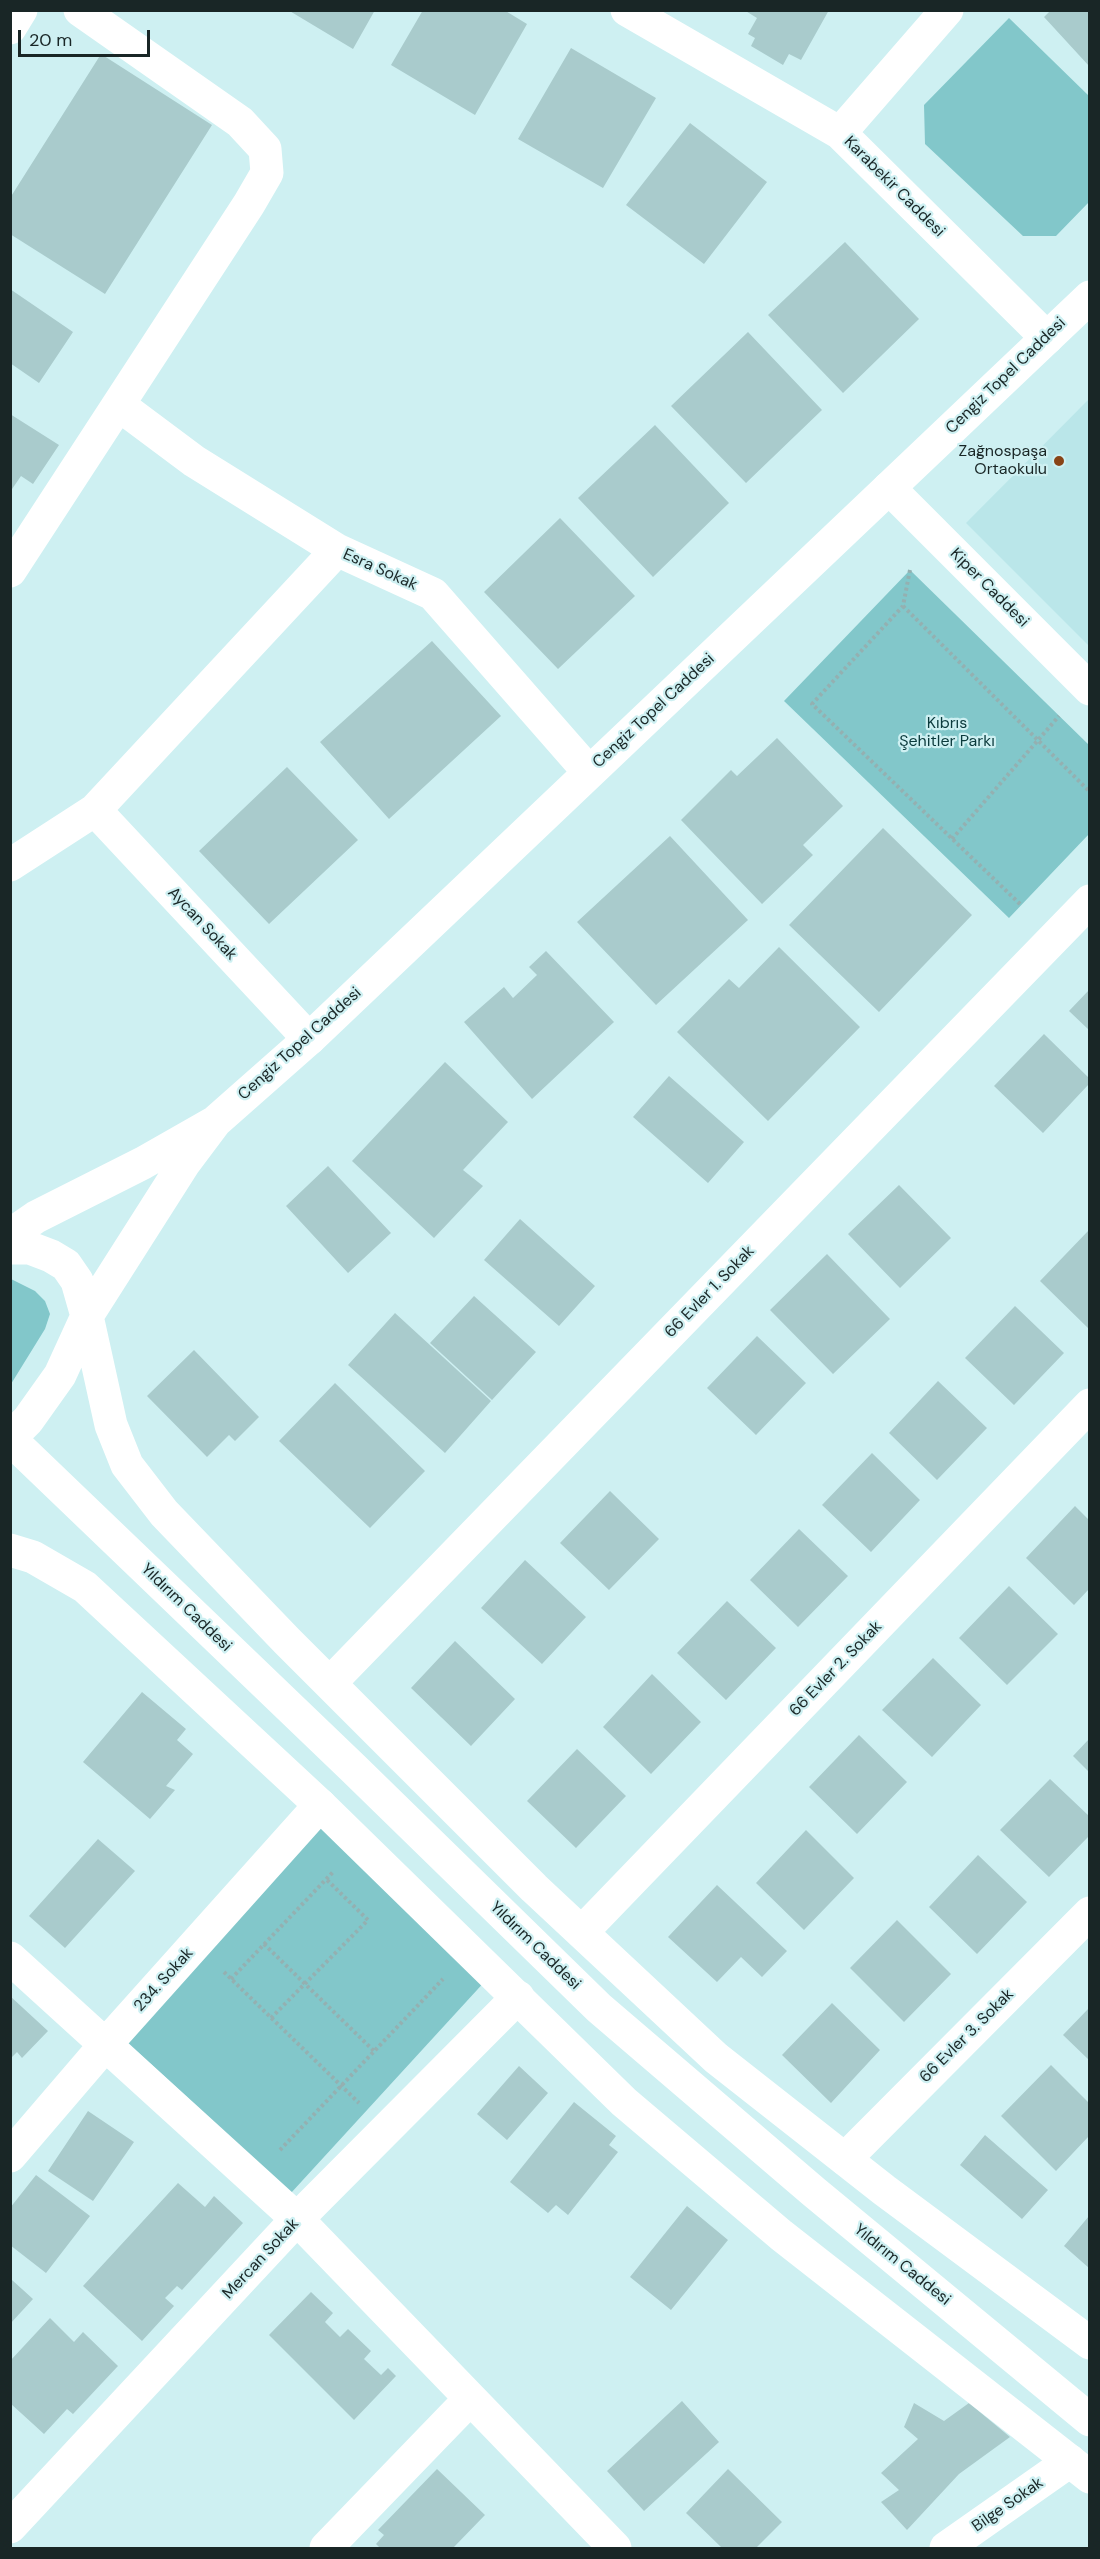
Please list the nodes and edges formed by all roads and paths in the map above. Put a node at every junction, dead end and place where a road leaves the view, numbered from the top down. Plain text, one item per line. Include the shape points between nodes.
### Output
1 (21, 10) edge
2 (80, 10) edge
3 (627, 10) edge
4 (948, 10) edge
5 (10, 28) edge
6 (840, 134) junction
7 (1089, 297) edge
8 (1047, 338) junction
9 (119, 405) junction
10 (889, 488) junction
11 (337, 550) junction
12 (910, 570) dead end
13 (10, 572) edge
14 (903, 606) junction
15 (1089, 689) edge
16 (1059, 716) dead end
17 (1038, 741) junction
18 (589, 772) junction
19 (1089, 792) edge
20 (95, 810) junction
21 (952, 839) junction
22 (10, 865) edge
23 (1089, 902) edge
24 (1021, 905) dead end
25 (309, 1039) junction
26 (215, 1122) junction
27 (10, 1235) edge
28 (10, 1248) edge
29 (87, 1316) junction
30 (1089, 1405) edge
31 (10, 1439) edge
32 (10, 1550) edge
33 (330, 1683) junction
34 (320, 1805) junction
35 (339, 1866) dead end
36 (326, 1879) junction
37 (1089, 1912) edge
38 (582, 1932) junction
39 (264, 1944) junction
40 (10, 1958) edge
41 (218, 1966) dead end
42 (448, 1974) dead end
43 (231, 1979) junction
44 (305, 1984) junction
45 (518, 1997) junction
46 (271, 2018) junction
47 (106, 2044) junction
48 (374, 2051) junction
49 (341, 2086) junction
50 (385, 2131) junction
51 (10, 2156) edge
52 (844, 2159) junction
53 (251, 2176) junction
54 (297, 2219) junction
55 (1089, 2343) edge
56 (469, 2400) junction
57 (1089, 2420) edge
58 (1080, 2469) edge
59 (10, 2527) edge
60 (326, 2548) edge
61 (615, 2548) edge
62 (946, 2548) edge

1 - 5 street
2 - 9 street via 240,122 265,148 267,173
3 - 6 street, Karabekir Caddesi
4 - 6 street
6 - 8 street, Karabekir Caddesi
7 - 8 street, Cengiz Topel Caddesi
8 - 10 street, Cengiz Topel Caddesi
9 - 11 street via 194,461
9 - 13 street
10 - 15 street, Kiper Caddesi
10 - 18 street, Cengiz Topel Caddesi
11 - 18 street, Esra Sokak via 433,594
11 - 20 street, Esra Sokak
12 - 14 path
14 - 17 path
14 - 21 path via 812,704
16 - 17 path
17 - 19 path
17 - 21 path
18 - 25 street, Cengiz Topel Caddesi
20 - 22 street, Esra Sokak
20 - 25 street, Aycan Sokak
21 - 24 path
23 - 33 street, 66 Evler 1. Sokak
25 - 26 street, Cengiz Topel Caddesi
26 - 27 street via 36,1217
26 - 29 street via 185,1162
28 - 29 street via 30,1248 66,1265 77,1281
29 - 31 street via 60,1376
29 - 33 street via 111,1425 127,1465 164,1513
30 - 38 street, 66 Evler 2. Sokak
31 - 57 street, Yıldırım Caddesi via 598,2008
32 - 34 street via 33,1557 85,1587
33 - 38 street
34 - 45 street
34 - 47 street, 234. Sokak
35 - 36 path
36 - 39 path
36 - 44 path via 368,1920
37 - 52 street, 66 Evler 3. Sokak
38 - 52 street via 716,2058
39 - 43 path
39 - 44 path
40 - 47 street
41 - 43 path
42 - 48 path
43 - 46 path
44 - 46 path
44 - 48 path
45 - 50 street, Mercan Sokak
45 - 58 street via 624,2102 781,2235
46 - 49 path
47 - 51 street, 234. Sokak
47 - 53 street
48 - 49 path
49 - 50 path
49 - 53 path
50 - 54 street, Mercan Sokak
52 - 55 street
53 - 54 street
54 - 56 street
54 - 59 street, Mercan Sokak
56 - 60 street
56 - 61 street
58 - 62 street, Bilge Sokak

